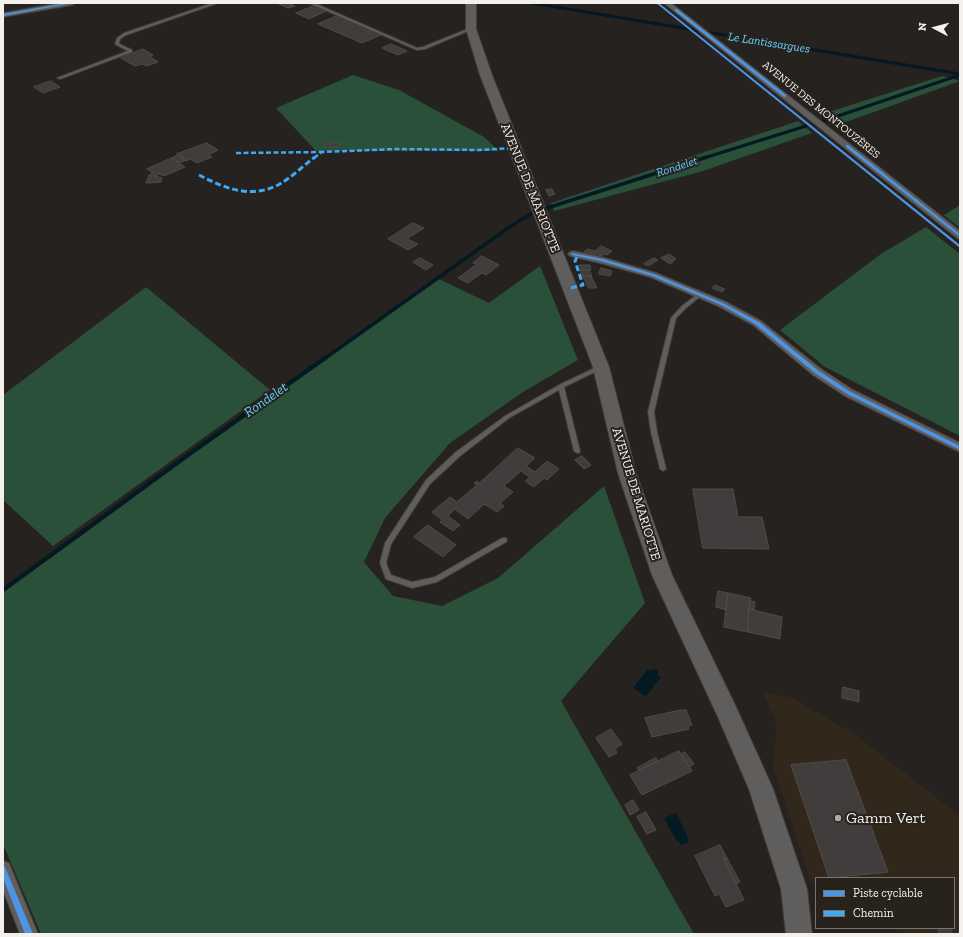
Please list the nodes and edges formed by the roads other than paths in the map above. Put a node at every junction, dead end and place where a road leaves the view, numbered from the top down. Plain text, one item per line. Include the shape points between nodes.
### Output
1 (72, 3) edge
2 (216, 3) edge
3 (311, 3) edge
4 (471, 3) edge
5 (667, 3) edge
6 (3, 15) edge
7 (471, 29) junction
8 (59, 78) dead end
9 (960, 236) edge
10 (573, 254) dead end
11 (700, 294) junction
12 (601, 366) junction
13 (561, 386) junction
14 (960, 448) edge
15 (577, 451) dead end
16 (663, 469) dead end
17 (504, 540) dead end
18 (3, 869) edge
19 (29, 934) edge
20 (799, 934) edge

1 - 6 street
2 - 8 lane via 125,34 118,39 117,44 131,51
3 - 7 lane via 417,49
4 - 7 main road, AVENUE DE MARIOTTE
5 - 9 street, AVENUE DES MONTOUZÈRES
7 - 12 main road, AVENUE DE MARIOTTE via 514,148
10 - 11 street via 653,276
11 - 14 street via 756,324 817,372 849,393
11 - 16 lane via 674,318 651,412
12 - 13 lane
12 - 20 main road, AVENUE DE MARIOTTE via 627,473 662,575 734,728 777,832 794,889
13 - 15 lane
13 - 17 lane via 507,417 458,454 428,482 388,543 383,562 388,577 412,585 437,579
18 - 19 street

